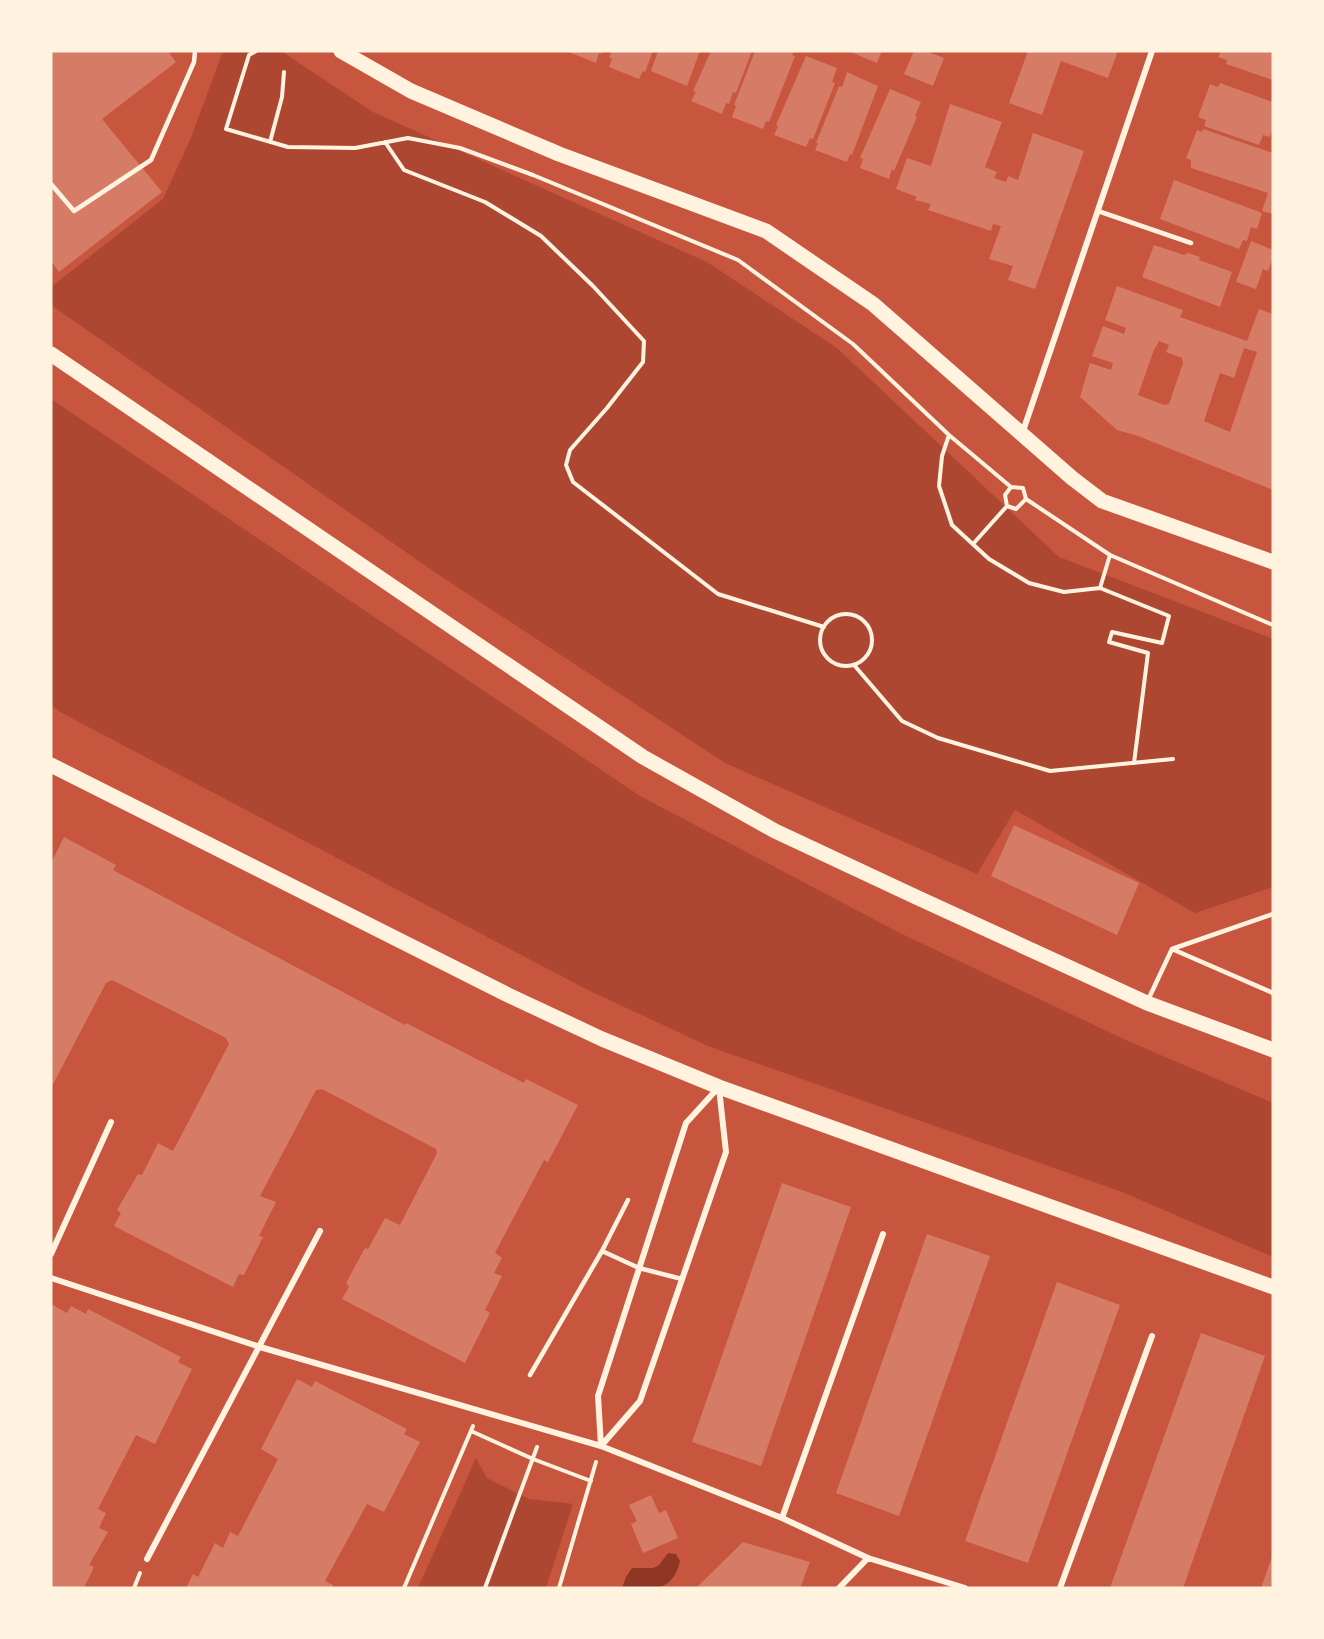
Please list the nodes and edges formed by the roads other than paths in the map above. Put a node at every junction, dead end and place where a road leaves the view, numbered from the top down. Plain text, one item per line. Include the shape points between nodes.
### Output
1 (195, 51) edge
2 (341, 51) edge
3 (1152, 51) edge
4 (51, 184) edge
5 (1098, 211) junction
6 (1191, 243) dead end
7 (51, 354) edge
8 (1022, 434) junction
9 (1273, 562) edge
10 (51, 765) edge
11 (1273, 914) edge
12 (1172, 949) junction
13 (1273, 993) edge
14 (1147, 1003) junction
15 (1273, 1050) edge
16 (719, 1087) junction
17 (111, 1122) dead end
18 (628, 1200) dead end
19 (320, 1232) dead end
20 (883, 1234) dead end
21 (602, 1251) junction
22 (51, 1254) edge
23 (639, 1268) junction
24 (51, 1278) edge
25 (682, 1280) junction
26 (1273, 1287) edge
27 (1152, 1336) dead end
28 (260, 1347) junction
29 (530, 1375) dead end
30 (601, 1446) junction
31 (782, 1518) junction
32 (868, 1558) junction
33 (147, 1559) dead end
34 (839, 1588) edge
35 (965, 1588) edge
36 (1060, 1588) edge

1 - 4 lane via 194,62 151,160 74,211
2 - 8 main road via 422,96 559,153 766,231 873,304
3 - 5 street
5 - 6 lane
5 - 8 street
7 - 14 main road via 643,758 775,831
8 - 9 main road via 1102,501
10 - 16 main road via 508,995 602,1040
11 - 12 lane
12 - 13 lane
12 - 14 lane
14 - 15 main road
16 - 23 street via 686,1123
16 - 25 street via 726,1152
16 - 26 main road
17 - 22 street
18 - 21 lane
19 - 28 street
20 - 31 street
21 - 23 lane
21 - 29 lane
23 - 25 lane
23 - 30 street via 598,1396
24 - 28 street
25 - 30 street via 640,1401
27 - 36 street
28 - 30 street
28 - 33 street
30 - 31 street
31 - 32 street
32 - 34 street
32 - 35 street

